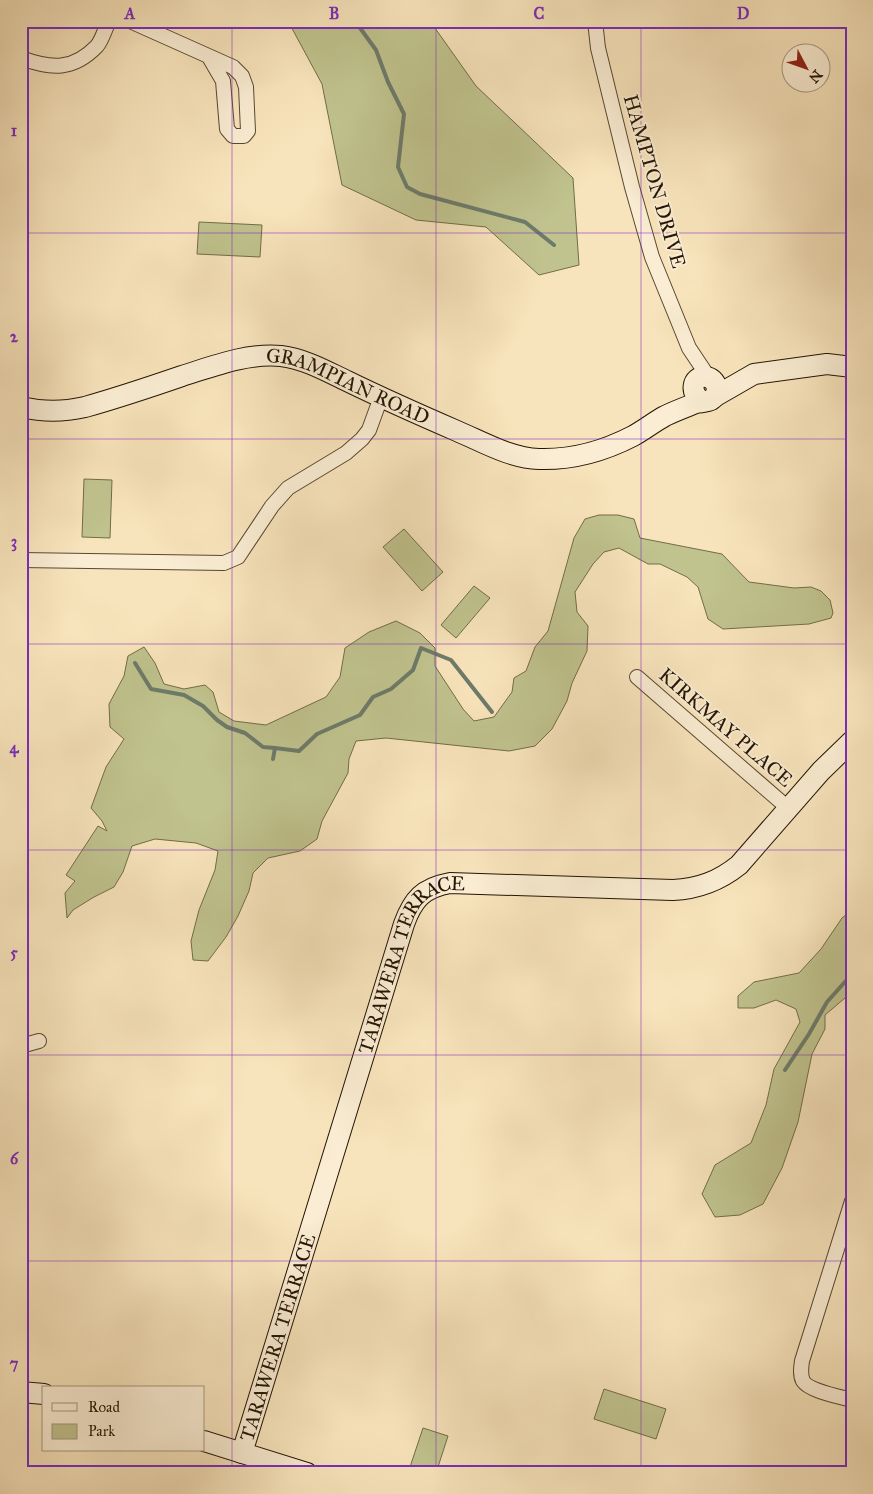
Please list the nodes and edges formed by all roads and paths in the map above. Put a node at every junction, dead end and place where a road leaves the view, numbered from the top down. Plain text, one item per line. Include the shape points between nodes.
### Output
1 (109, 21) edge
2 (130, 21) edge
3 (595, 21) edge
4 (209, 57) junction
5 (21, 58) edge
6 (852, 367) edge
7 (704, 387) junction
8 (381, 398) junction
9 (21, 407) edge
10 (21, 560) edge
11 (637, 677) dead end
12 (852, 741) edge
13 (788, 808) junction
14 (39, 1041) dead end
15 (21, 1046) edge
16 (852, 1202) edge
17 (21, 1392) edge
18 (42, 1394) edge
19 (852, 1400) edge
20 (205, 1442) edge
21 (242, 1453) junction
22 (307, 1473) edge

1 - 5 street via 98,45 74,63 57,67
2 - 4 street
3 - 7 street, HAMPTON DRIVE via 598,48 650,250
4 - 4 street via 223,81 227,129 233,136 244,136 248,131 246,86 242,76
6 - 7 street, GRAMPIAN ROAD via 827,364 754,374
7 - 8 street, GRAMPIAN ROAD via 635,435 599,451 551,459 502,451
8 - 9 street, GRAMPIAN ROAD via 306,362 282,356 263,356 230,361 85,408 42,411
8 - 10 street via 369,430 362,439 346,454 288,488 238,557 224,563
11 - 13 street, KIRKMAY PLACE
12 - 13 street, TARAWERA TERRACE
13 - 21 street, TARAWERA TERRACE via 739,865 718,880 695,888 666,890 450,883 431,888 417,899 404,924
14 - 15 street
16 - 19 street via 801,1368 804,1382 812,1388
17 - 18 street
20 - 21 street
21 - 22 street

